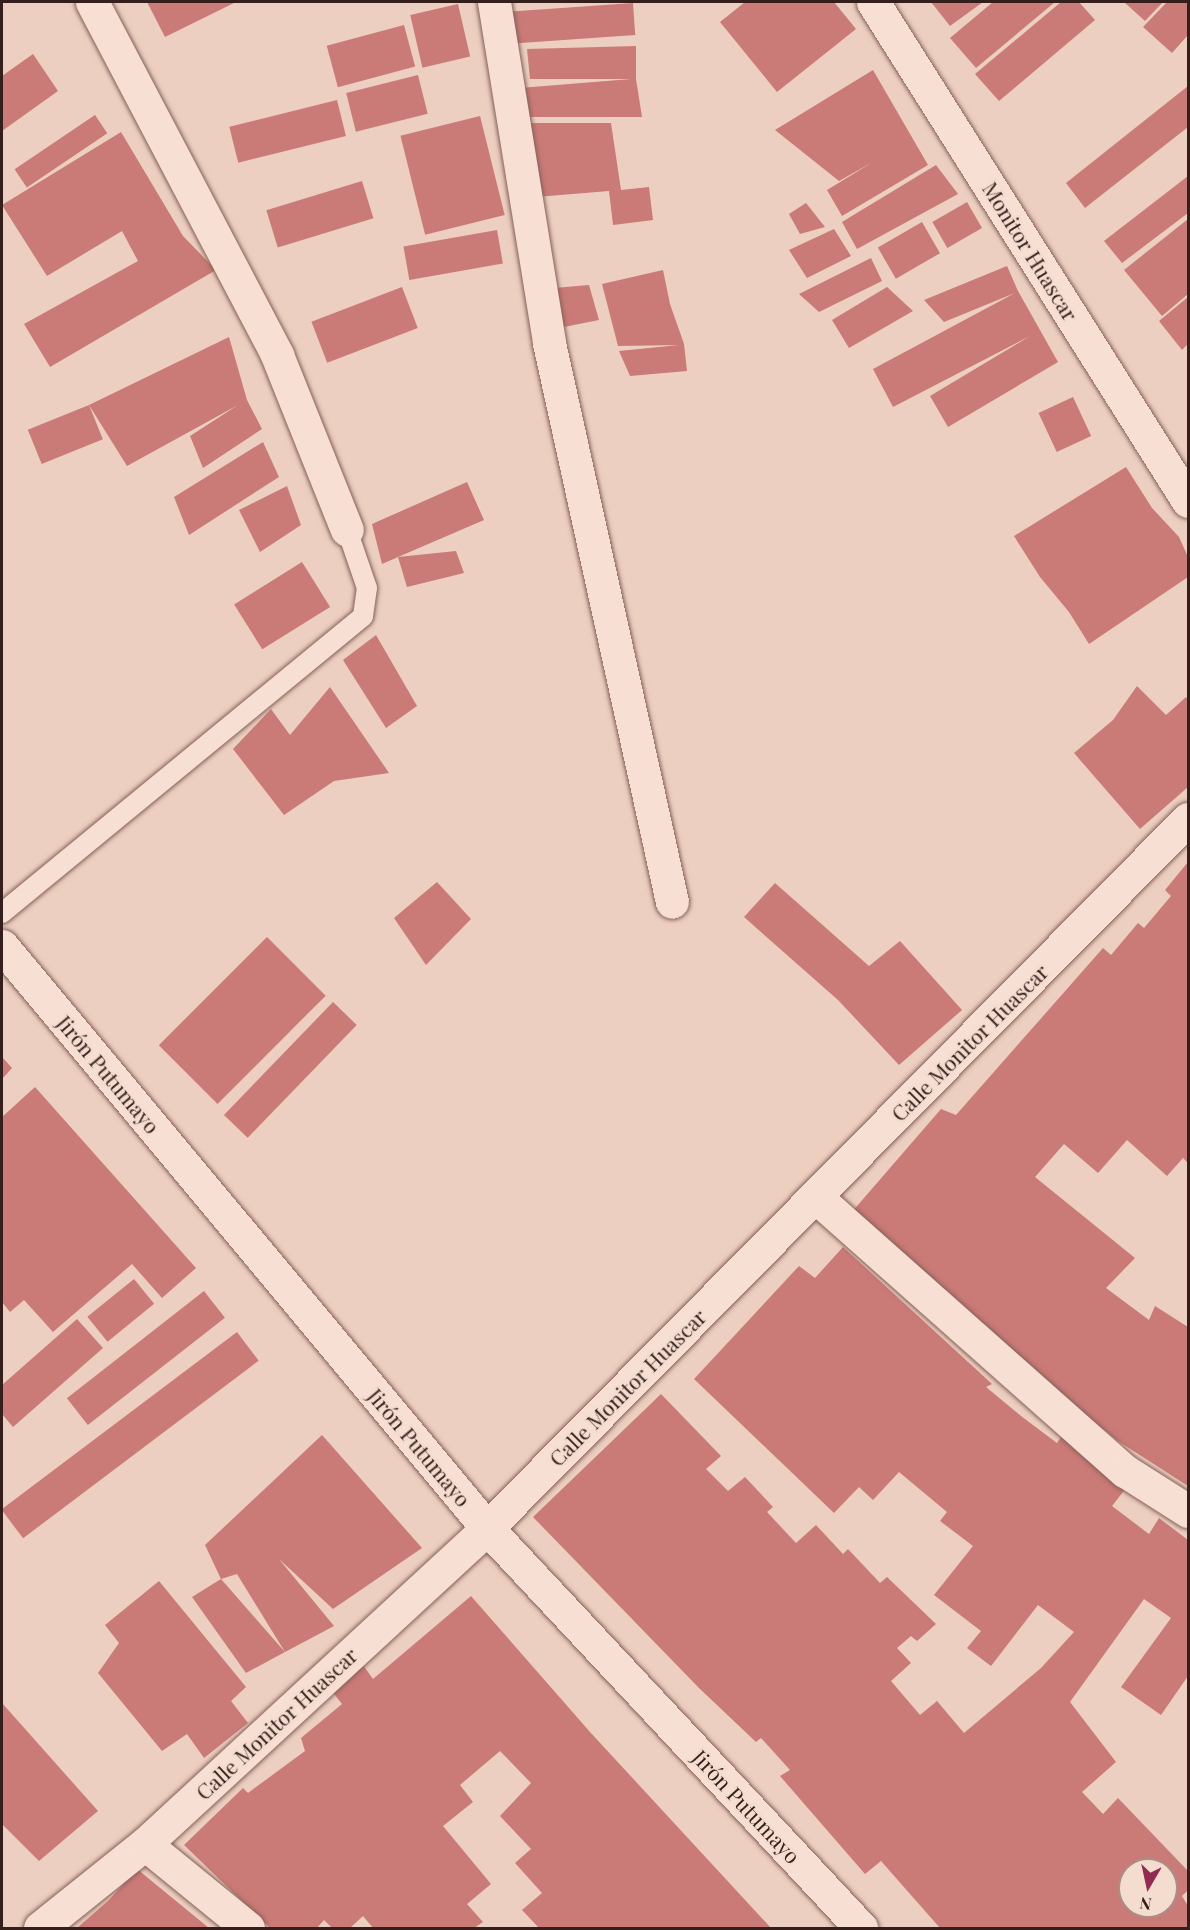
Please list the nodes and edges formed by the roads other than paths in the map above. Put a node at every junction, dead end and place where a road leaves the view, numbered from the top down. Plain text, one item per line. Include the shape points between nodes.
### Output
1 (92, 2) edge
2 (494, 2) edge
3 (873, 2) edge
4 (1188, 501) edge
5 (347, 530) joint
6 (1188, 819) edge
7 (672, 902) dead end
8 (2, 913) edge
9 (2, 946) edge
10 (816, 1197) junction
11 (1188, 1511) edge
12 (488, 1528) junction
13 (145, 1844) junction
14 (40, 1929) edge
15 (248, 1929) edge
16 (861, 1929) edge

1 - 5 street via 277,355
2 - 7 street via 549,343
3 - 4 street, Monitor Huascar
5 - 8 lane via 367,588 363,616
6 - 10 street, Calle Monitor Huascar
9 - 12 street, Jirón Putumayo
10 - 11 street via 1125,1471
10 - 12 street, Calle Monitor Huascar
12 - 13 street, Calle Monitor Huascar
12 - 16 street, Jirón Putumayo
13 - 14 street, Calle Monitor Huascar
13 - 15 street

